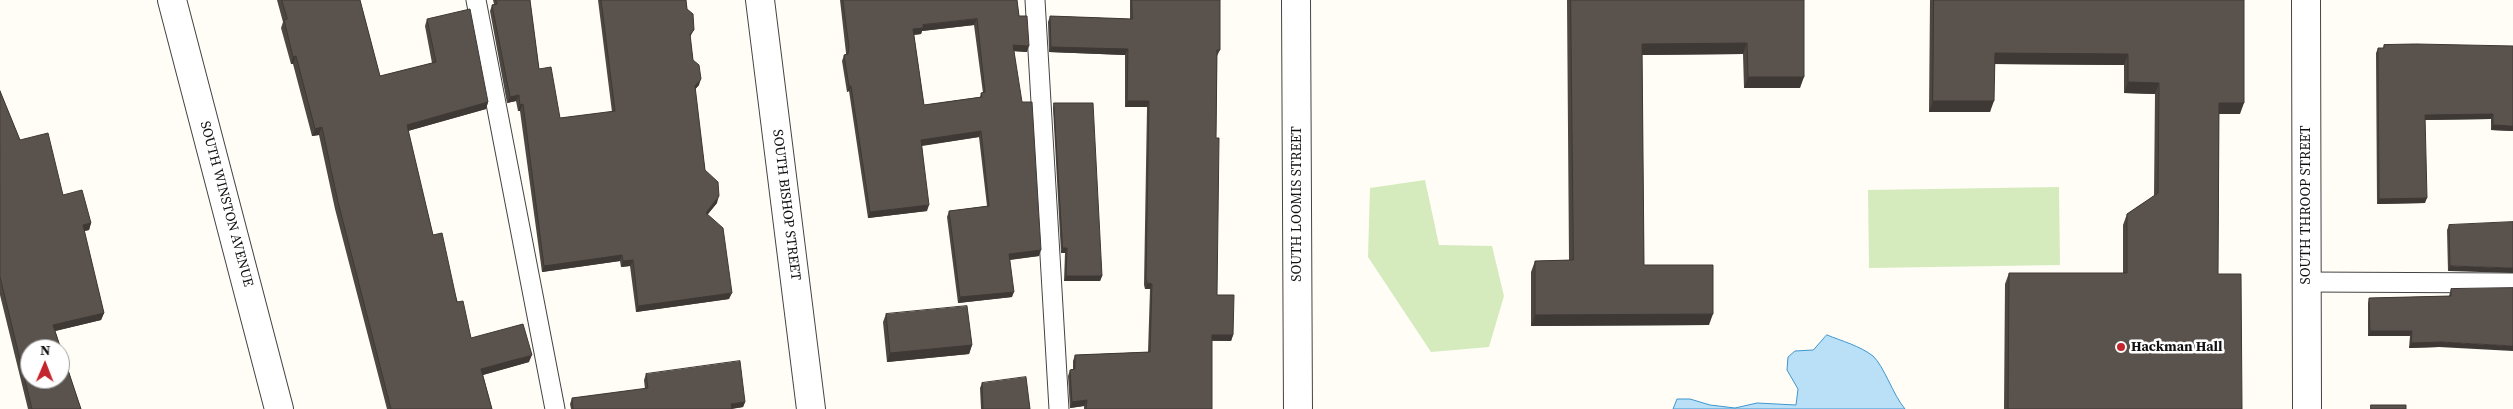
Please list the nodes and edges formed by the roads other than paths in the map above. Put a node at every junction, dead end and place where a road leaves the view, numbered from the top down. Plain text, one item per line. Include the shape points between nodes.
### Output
1 (172, 0) edge
2 (476, 0) edge
3 (760, 0) edge
4 (1034, 0) edge
5 (1296, 0) edge
6 (2306, 0) edge
7 (2306, 282) junction
8 (2513, 283) edge
9 (279, 409) edge
10 (555, 409) edge
11 (811, 409) edge
12 (1060, 409) edge
13 (1298, 409) edge
14 (2307, 409) edge

1 - 9 street, SOUTH WINSTON AVENUE
2 - 10 lane
3 - 11 street, SOUTH BISHOP STREET
4 - 12 lane
5 - 13 street, SOUTH LOOMIS STREET
6 - 7 street, SOUTH THROOP STREET
7 - 8 lane
7 - 14 street, SOUTH THROOP STREET

